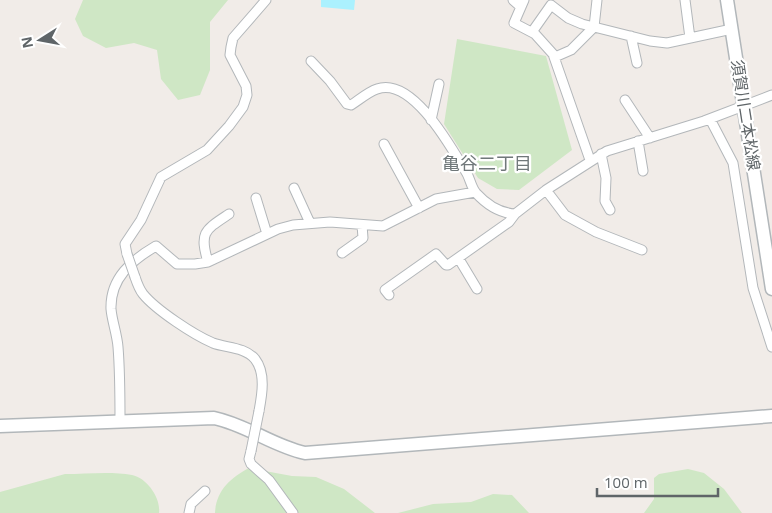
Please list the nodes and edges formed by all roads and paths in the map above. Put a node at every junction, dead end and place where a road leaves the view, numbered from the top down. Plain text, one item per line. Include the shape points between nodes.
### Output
1 (266, 0) edge
2 (513, 0) edge
3 (597, 0) edge
4 (685, 0) edge
5 (728, 0) edge
6 (522, 4) edge
7 (594, 27) junction
8 (732, 29) junction
9 (532, 32) junction
10 (631, 36) junction
11 (690, 38) junction
12 (555, 57) junction
13 (312, 62) dead end
14 (637, 63) dead end
15 (439, 84) dead end
16 (772, 94) edge
17 (625, 100) dead end
18 (744, 107) junction
19 (710, 119) junction
20 (431, 120) junction
21 (650, 138) junction
22 (638, 141) junction
23 (384, 144) dead end
24 (601, 154) junction
25 (590, 160) junction
26 (643, 171) dead end
27 (294, 188) dead end
28 (546, 190) junction
29 (474, 192) junction
30 (256, 198) dead end
31 (419, 208) junction
32 (610, 210) dead end
33 (229, 214) dead end
34 (515, 214) junction
35 (310, 223) junction
36 (362, 225) junction
37 (267, 234) junction
38 (642, 250) dead end
39 (342, 254) dead end
40 (770, 256) edge
41 (459, 259) junction
42 (208, 262) junction
43 (477, 289) dead end
44 (772, 289) edge
45 (389, 295) dead end
46 (772, 347) edge
47 (772, 416) edge
48 (120, 421) junction
49 (0, 426) edge
50 (205, 491) dead end
51 (187, 512) edge
52 (293, 513) edge

1 - 52 street, bridge via 233,38 231,47 230,55 246,86 243,107 212,145 161,177 141,220 125,244 144,295 182,326 211,342 243,350 259,365 262,387 249,459
2 - 6 street
3 - 7 street
4 - 11 street
5 - 8 street, 須賀川二本松線
6 - 9 street via 514,23
7 - 9 street via 568,18 551,5
7 - 10 street
7 - 12 street via 571,50
8 - 11 street
8 - 18 street, 須賀川二本松線
9 - 12 street
10 - 11 street via 666,43
10 - 14 street
12 - 25 street
13 - 20 street via 347,104 351,105 376,89 393,88 416,100
15 - 20 street
16 - 18 street
17 - 21 street
18 - 19 street
18 - 40 street, 須賀川二本松線
19 - 21 street
19 - 46 street via 733,163 753,288
20 - 29 street via 467,174
21 - 22 street
22 - 24 street
22 - 26 street
23 - 31 street
24 - 25 street
24 - 32 street via 606,178 605,201
25 - 28 street
27 - 35 street
28 - 34 street
28 - 38 street via 565,215 596,232
29 - 31 street via 441,196
29 - 34 street via 492,207
30 - 37 street
31 - 36 street via 383,226
33 - 42 street via 204,233
34 - 41 street
35 - 36 street
35 - 37 street
36 - 39 street via 363,238
37 - 42 street
40 - 44 street, 須賀川二本松線
41 - 43 street
41 - 45 street via 446,265 436,254 385,290
42 - 48 street via 177,264 156,246 134,259 114,288 112,309 118,347
47 - 48 street via 305,454 235,422 214,418
48 - 49 street
50 - 51 street

